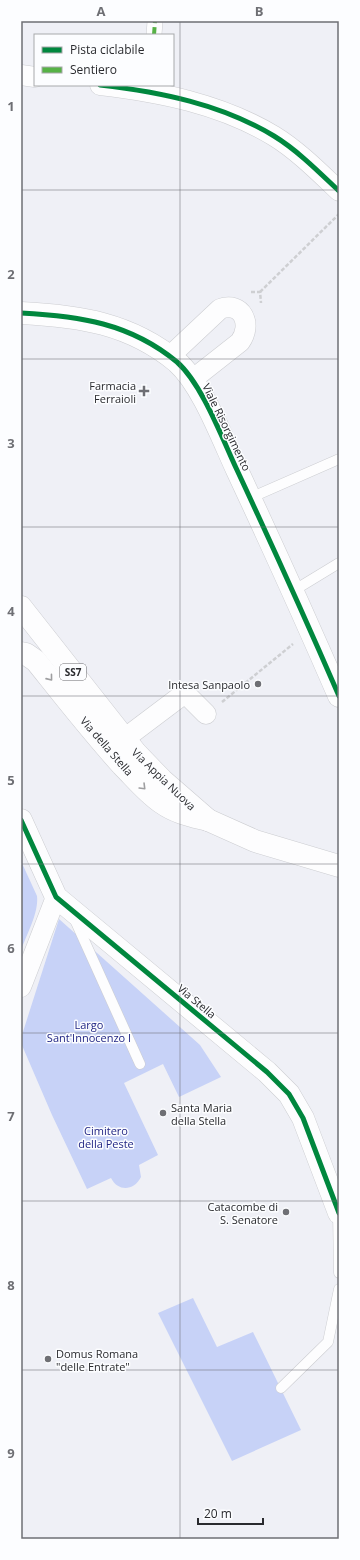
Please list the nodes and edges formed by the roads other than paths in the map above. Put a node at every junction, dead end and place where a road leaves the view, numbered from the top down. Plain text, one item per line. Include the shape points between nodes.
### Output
1 (155, 21) edge
2 (154, 34) edge
3 (21, 75) edge
4 (34, 77) edge
5 (112, 86) edge
6 (150, 89) edge
7 (339, 190) edge
8 (21, 313) edge
9 (170, 356) junction
10 (193, 379) junction
11 (339, 459) edge
12 (250, 498) junction
13 (339, 563) edge
14 (293, 591) junction
15 (21, 607) edge
16 (21, 653) edge
17 (339, 696) edge
18 (206, 714) road end
19 (124, 739) junction
20 (21, 820) edge
21 (208, 820) junction
22 (339, 866) edge
23 (63, 903) junction
24 (21, 987) edge
25 (140, 1064) dead end
26 (338, 1211) edge
27 (339, 1273) edge
28 (339, 1289) edge
29 (281, 1388) dead end

1 - 2 street
3 - 4 street
5 - 6 street
6 - 7 street via 228,114 275,137
8 - 9 street, Viale Risorgimento via 74,317 100,322 136,335
9 - 10 street, Viale Risorgimento
9 - 10 street via 220,309 236,309 241,313 247,328 245,336
10 - 12 street, Viale Risorgimento
11 - 12 lane
12 - 14 street, Viale Risorgimento
13 - 14 lane
14 - 17 street, Viale Risorgimento
15 - 19 street, Via Appia Nuova / SS7
16 -> 21 street, Via della Stella via 36,661 97,738 144,788 173,809 185,815
18 - 19 street via 185,693
19 - 21 street, Via Appia Nuova / SS7 via 162,780
20 - 23 street, Via Stella
21 - 22 street, Via Appia Nuova / SS7 via 255,841
23 - 24 street
23 - 25 lane
23 - 26 street, Via Stella via 283,1087 303,1118
26 - 27 lane
28 - 29 lane via 328,1342

